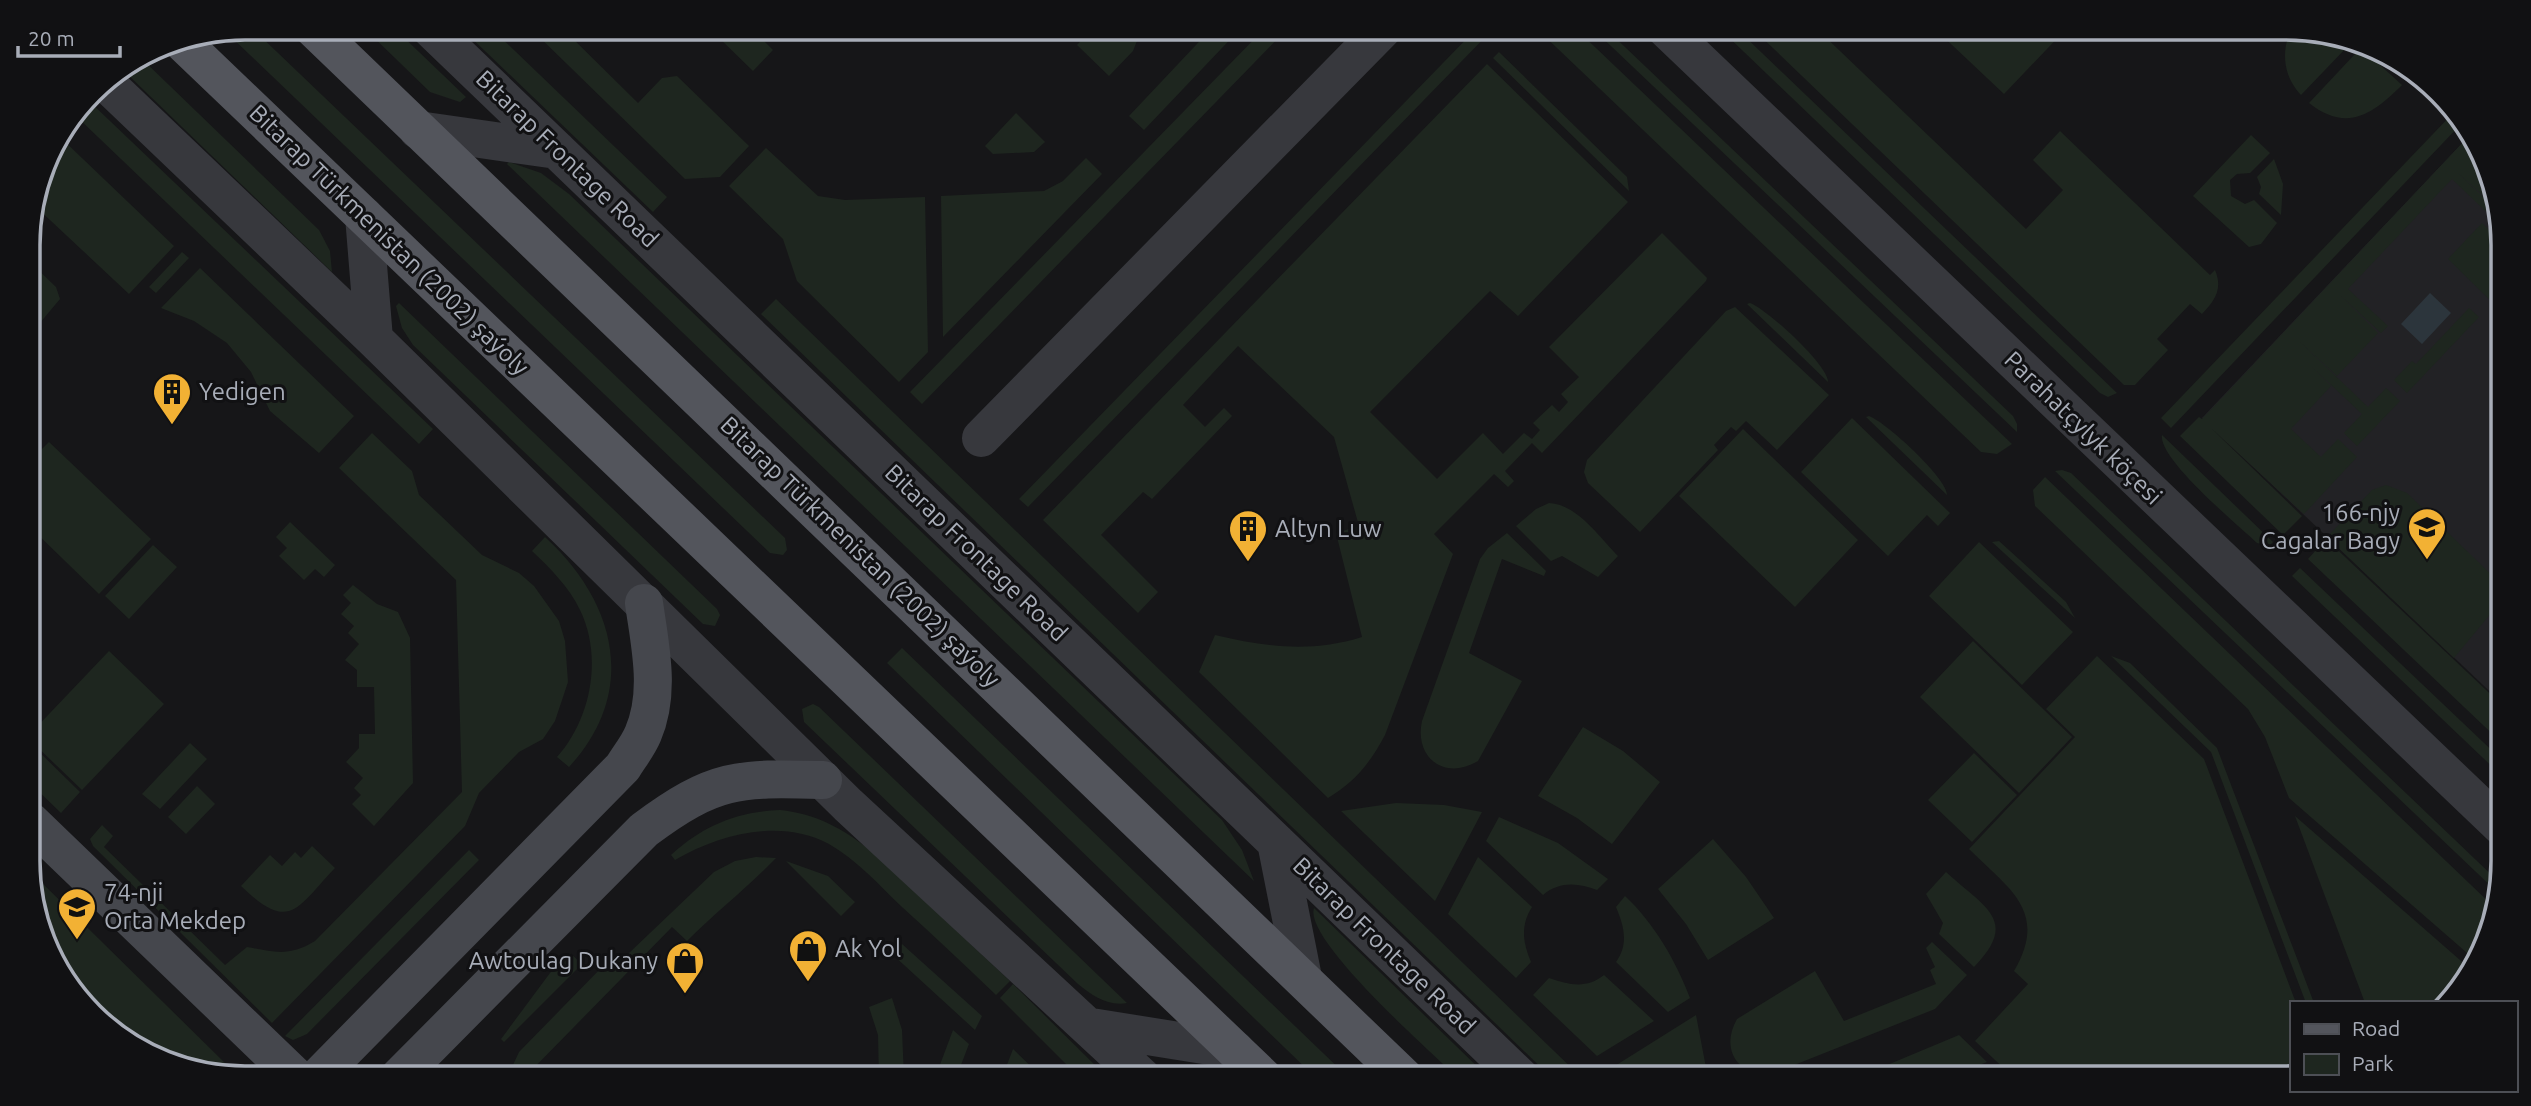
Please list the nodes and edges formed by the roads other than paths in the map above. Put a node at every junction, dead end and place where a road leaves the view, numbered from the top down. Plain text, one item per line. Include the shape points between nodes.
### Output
1 (325, 40) edge
2 (442, 40) edge
3 (1372, 40) edge
4 (1678, 40) edge
5 (189, 48) edge
6 (112, 89) edge
7 (418, 130) junction
8 (557, 150) junction
9 (364, 216) junction
10 (374, 339) junction
11 (981, 438) dead end
12 (643, 603) junction
13 (823, 780) junction
14 (2491, 817) edge
15 (40, 831) edge
16 (1276, 842) junction
17 (1303, 978) junction
18 (1091, 1027) junction
19 (1235, 1050) junction
20 (1392, 1065) edge
21 (1508, 1065) edge
22 (285, 1066) edge
23 (329, 1066) edge
24 (410, 1066) edge
25 (1130, 1066) edge
26 (1251, 1066) edge

1 - 7 main road, Bitarap Türkmenistan (2002) şaýoly
2 - 8 street, Bitarap Frontage Road
3 - 11 street
4 - 14 street, Parahatçylyk köçesi
5 - 9 main road, Bitarap Türkmenistan (2002) şaýoly
6 - 10 street
7 - 8 street
7 - 17 main road, Bitarap Türkmenistan (2002) şaýoly
8 - 16 street, Bitarap Frontage Road
9 - 10 street
9 - 19 main road, Bitarap Türkmenistan (2002) şaýoly
10 - 12 street
12 - 13 street
12 - 23 street via 653,668 652,702 643,734 622,767
13 - 18 street
13 - 24 street via 733,781 701,791 670,811 644,830
15 - 22 street
16 - 17 street
16 - 21 street, Bitarap Frontage Road
17 - 20 main road, Bitarap Türkmenistan (2002) şaýoly
18 - 19 street
18 - 25 street
19 - 26 main road, Bitarap Türkmenistan (2002) şaýoly

